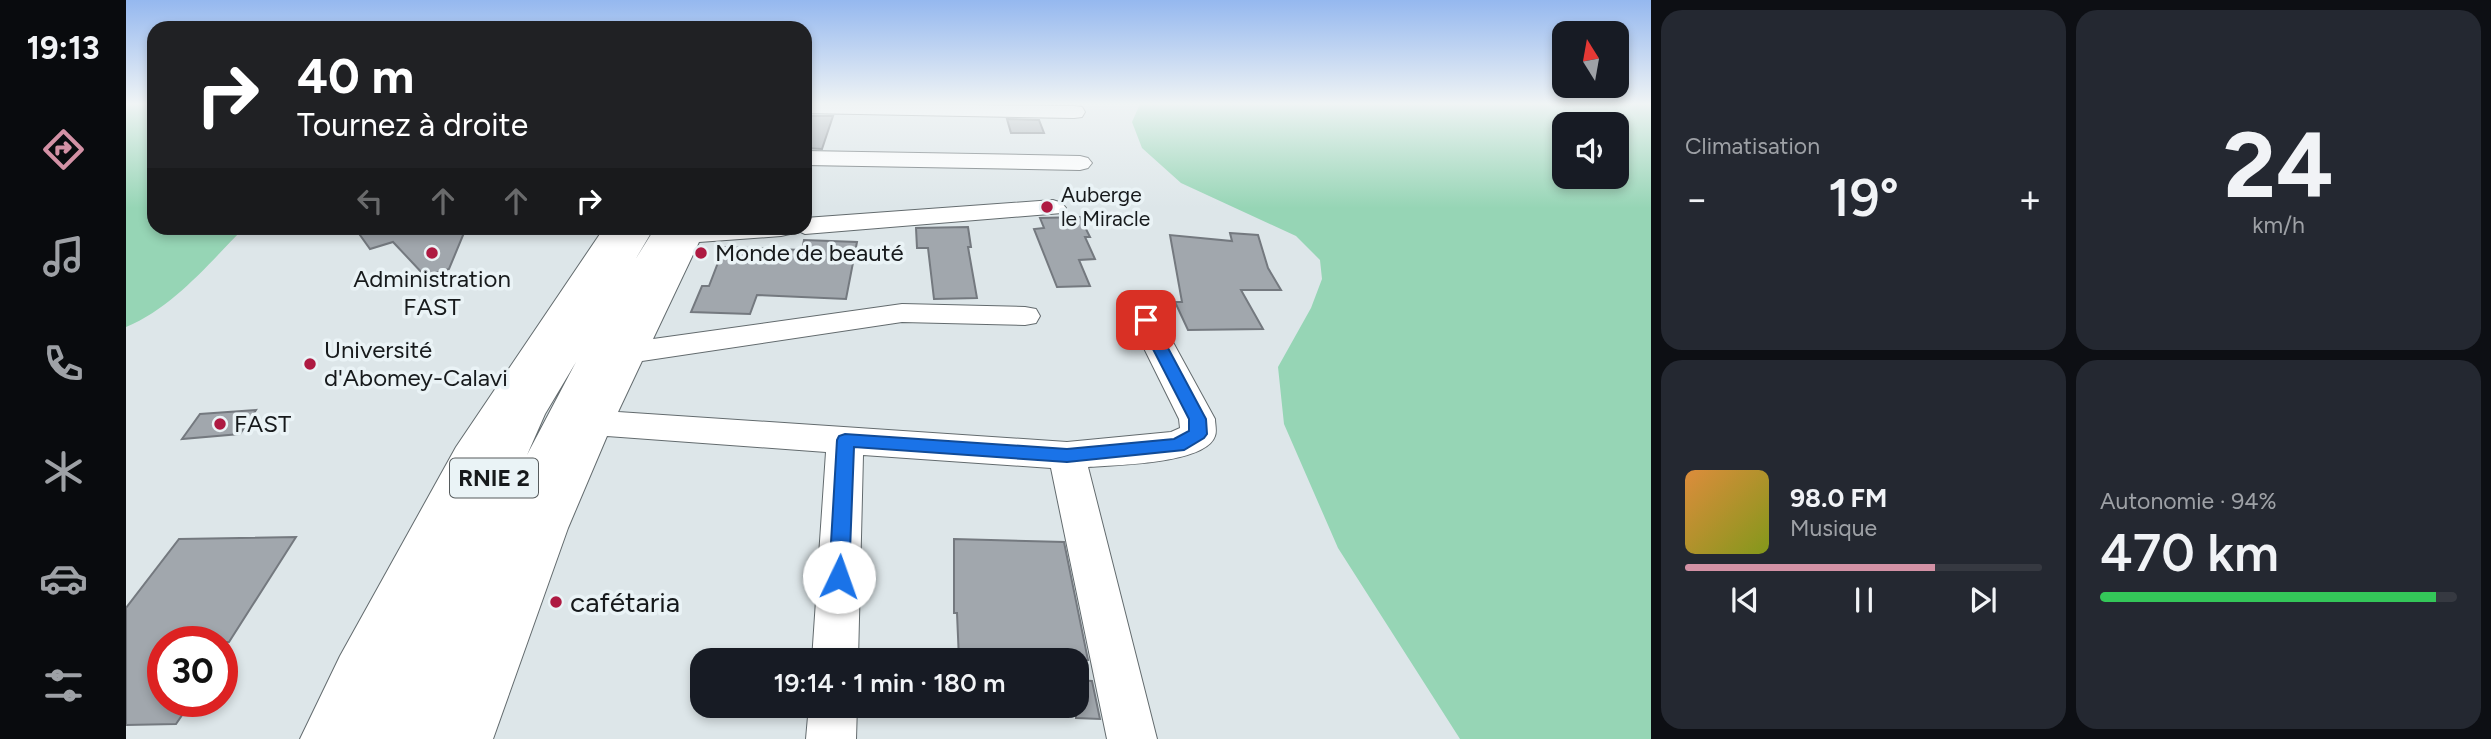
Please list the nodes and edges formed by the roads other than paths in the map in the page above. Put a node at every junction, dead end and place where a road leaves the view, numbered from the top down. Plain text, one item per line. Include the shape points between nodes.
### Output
1 (812, 158) edge
2 (1080, 163) dead end
3 (1053, 208) dead end
4 (812, 225) edge
5 (612, 235) edge
6 (634, 235) edge
7 (680, 235) edge
8 (681, 235) edge
9 (1025, 316) dead end
10 (1146, 320) dead end
11 (631, 352) junction
12 (595, 423) junction
13 (845, 440) junction
14 (1067, 456) junction
15 (836, 648) edge
16 (832, 718) edge
17 (325, 739) edge
18 (371, 739) edge
19 (425, 739) edge
20 (468, 739) edge
21 (831, 739) edge
22 (1132, 739) edge

1 - 2 street
3 - 4 street
5 - 17 street via 469,457
6 - 18 highway, RNIE 2 / RNIE 2 via 525,414
7 - 19 highway, RNIE 2 / RNIE 2 via 561,424
8 - 11 street
9 - 11 street via 902,313
10 - 14 street via 1197,419 1198,434 1178,445
11 - 12 street
12 - 13 street
12 - 20 street via 548,528
13 - 14 street
13 - 15 street
14 - 22 street
16 - 21 street

